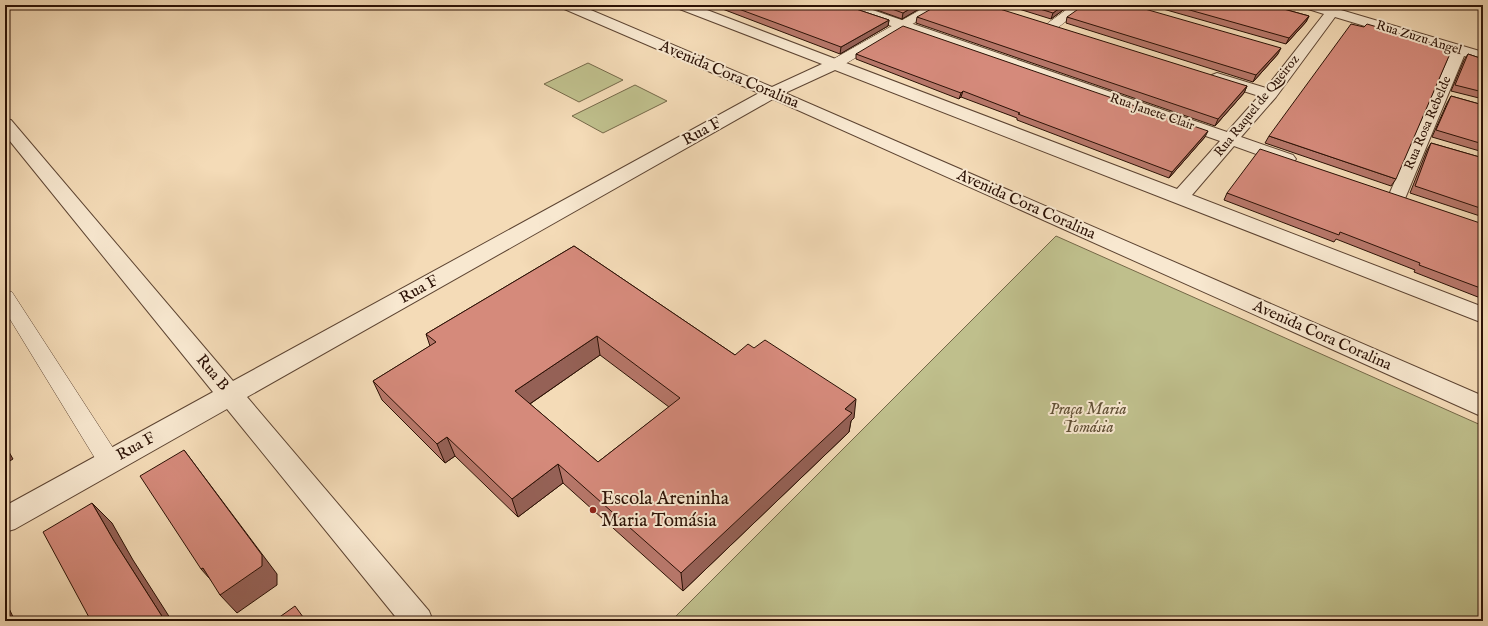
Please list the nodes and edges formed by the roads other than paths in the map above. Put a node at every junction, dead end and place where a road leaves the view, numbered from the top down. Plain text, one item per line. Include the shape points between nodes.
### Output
1 (567, 5) edge
2 (682, 5) edge
3 (845, 5) edge
4 (937, 5) edge
5 (1080, 5) edge
6 (1306, 10) edge
7 (1328, 16) junction
8 (1037, 21) edge
9 (902, 25) junction
10 (1052, 26) junction
11 (1067, 30) edge
12 (1459, 50) junction
13 (1483, 57) edge
14 (835, 64) junction
15 (1202, 73) edge
16 (772, 94) junction
17 (1270, 94) junction
18 (5, 124) edge
19 (1232, 140) junction
20 (1300, 163) edge
21 (1397, 197) edge
22 (1179, 198) junction
23 (5, 296) edge
24 (1483, 315) edge
25 (230, 395) junction
26 (1483, 407) edge
27 (109, 461) junction
28 (5, 520) edge
29 (418, 621) edge

1 - 16 street, Avenida Cora Coralina
2 - 14 street
3 - 9 street, Rua Janete Clair
4 - 9 lane
5 - 10 lane
6 - 7 street, Rua Zuzu Angel
7 - 12 street, Rua Zuzu Angel
7 - 17 street, Rua Raquel de Queiroz via 1293,52
8 - 10 street
9 - 14 lane
9 - 19 street, Rua Janete Clair
10 - 11 street
12 - 13 street, Rua Zuzu Angel
12 - 21 street, Rua Rosa Rebelde via 1448,96 1428,143
14 - 16 street, Rua F
14 - 22 street
15 - 17 street
16 - 25 street, Rua F
16 - 26 street, Avenida Cora Coralina
17 - 19 street, Rua Raquel de Queiroz
18 - 25 street, Rua B
19 - 20 street, Rua Janete Clair
19 - 22 street, Rua Raquel de Queiroz
22 - 24 street
23 - 27 lane
25 - 27 street, Rua F
25 - 29 street, Rua B
27 - 28 street, Rua F

